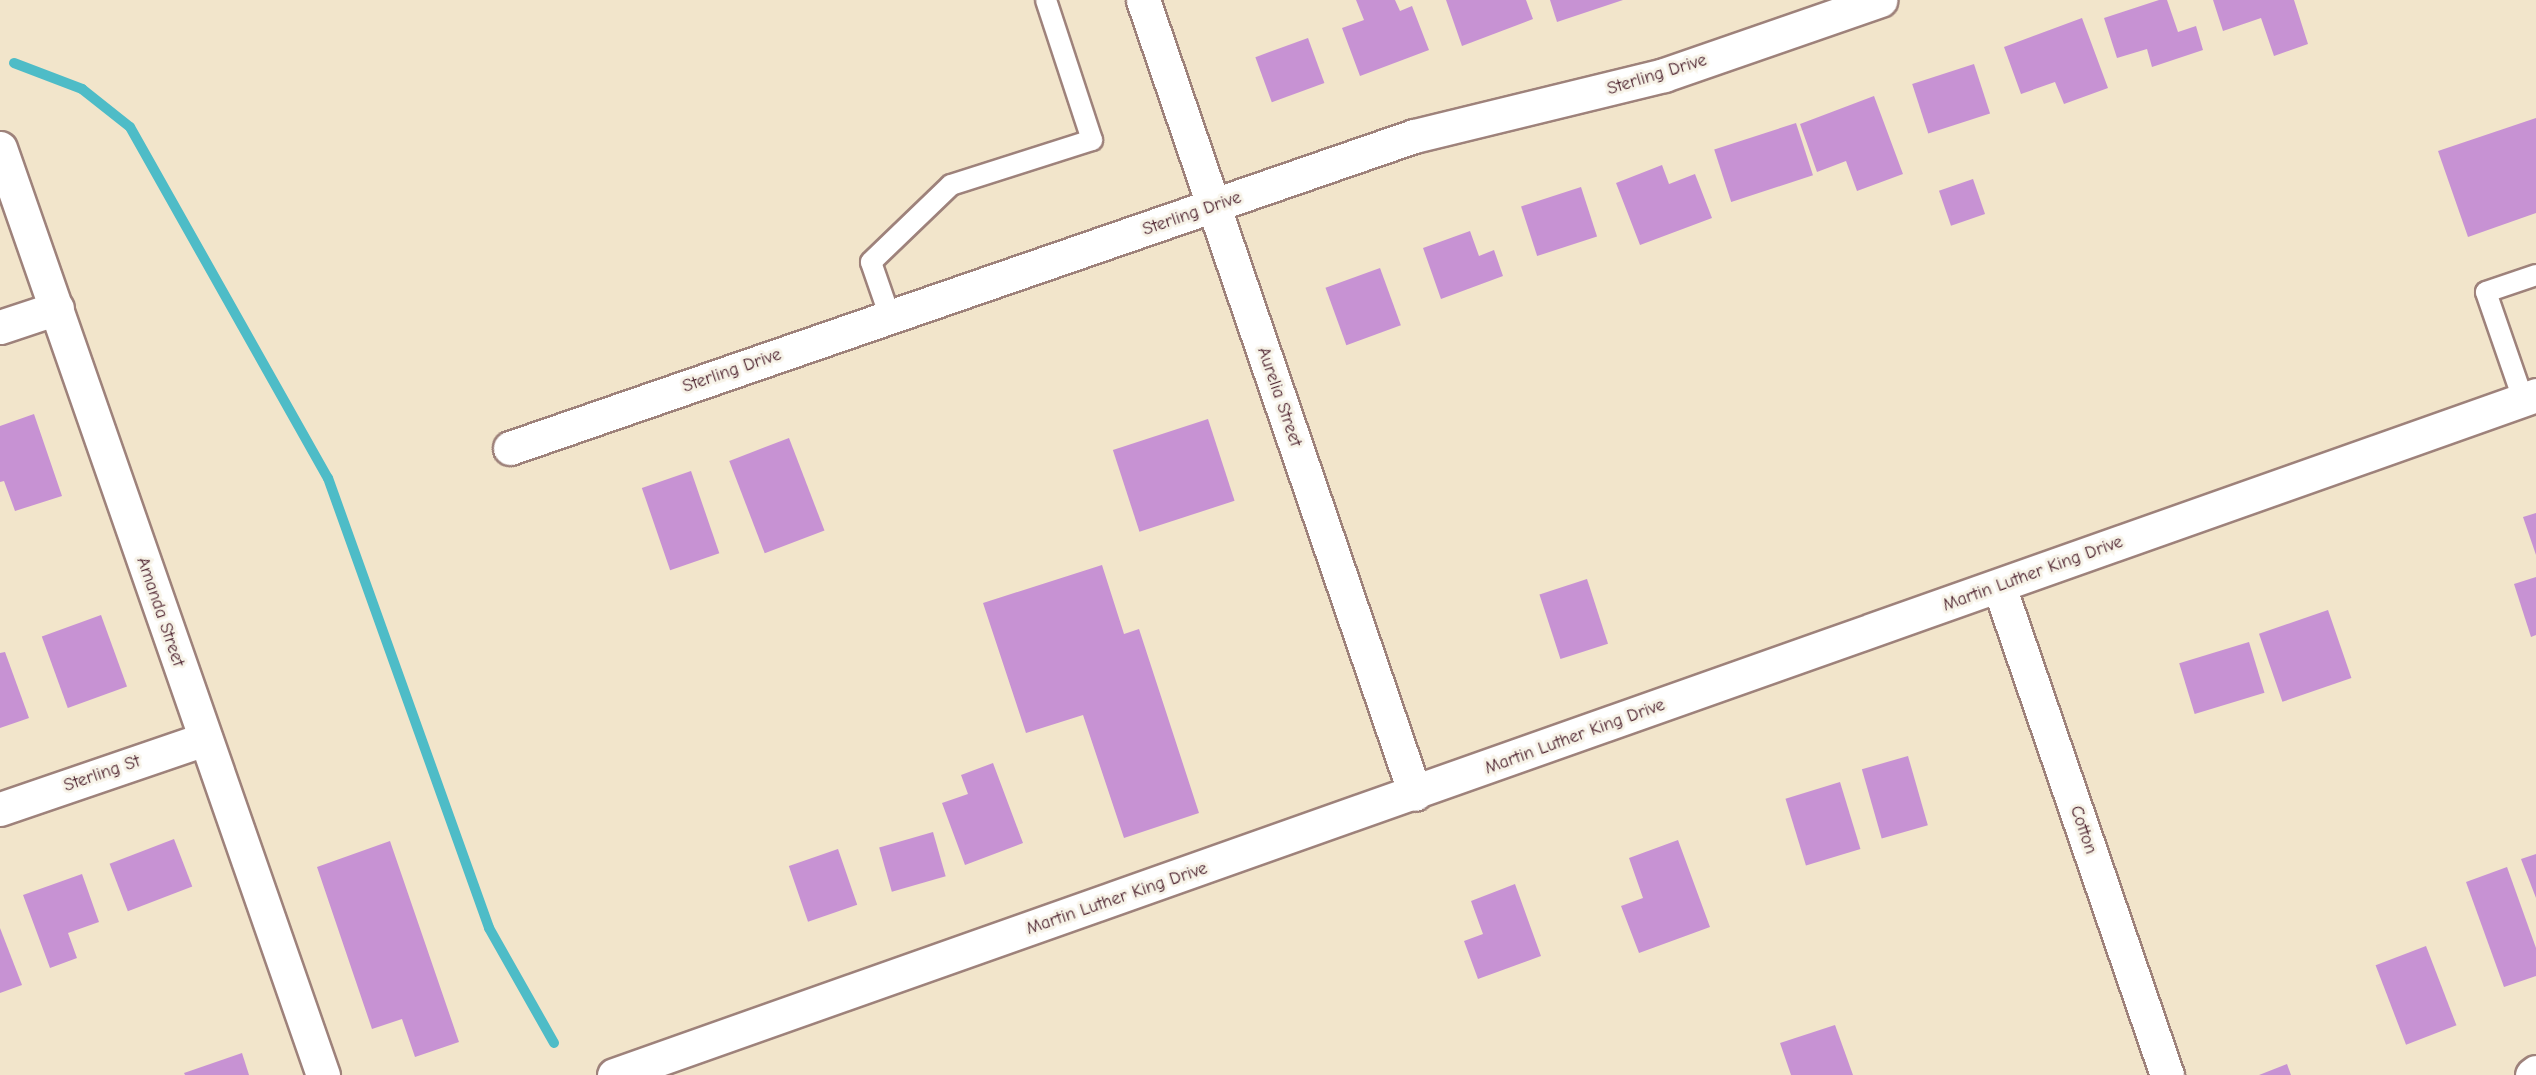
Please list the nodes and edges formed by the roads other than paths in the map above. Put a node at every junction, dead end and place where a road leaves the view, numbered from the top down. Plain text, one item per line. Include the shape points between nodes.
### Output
1 (1047, 0) edge
2 (1143, 0) edge
3 (1880, 0) edge
4 (0, 148) edge
5 (1214, 207) junction
6 (2536, 275) edge
7 (57, 308) junction
8 (890, 317) junction
9 (0, 327) edge
10 (2530, 397) edge
11 (510, 448) dead end
12 (1999, 586) junction
13 (204, 739) junction
14 (1415, 794) junction
15 (0, 809) edge
16 (2536, 1072) edge
17 (323, 1075) edge
18 (614, 1075) edge
19 (2167, 1075) edge
20 (2532, 1075) edge

1 - 8 lane via 1092,140 951,185 870,262
2 - 5 street, Aurelia Street
3 - 5 street, Sterling Drive via 1664,75 1414,136
4 - 7 street, Amanda Street
5 - 8 street, Sterling Drive
5 - 14 street, Aurelia Street
6 - 10 lane via 2486,292
7 - 9 street
7 - 13 street, Amanda Street
8 - 11 street, Sterling Drive
10 - 12 street, Martin Luther King Drive
12 - 14 street, Martin Luther King Drive
12 - 19 street, Cotton
13 - 15 street, Sterling St
13 - 17 street, Amanda Street
14 - 18 street, Martin Luther King Drive
16 - 20 street

